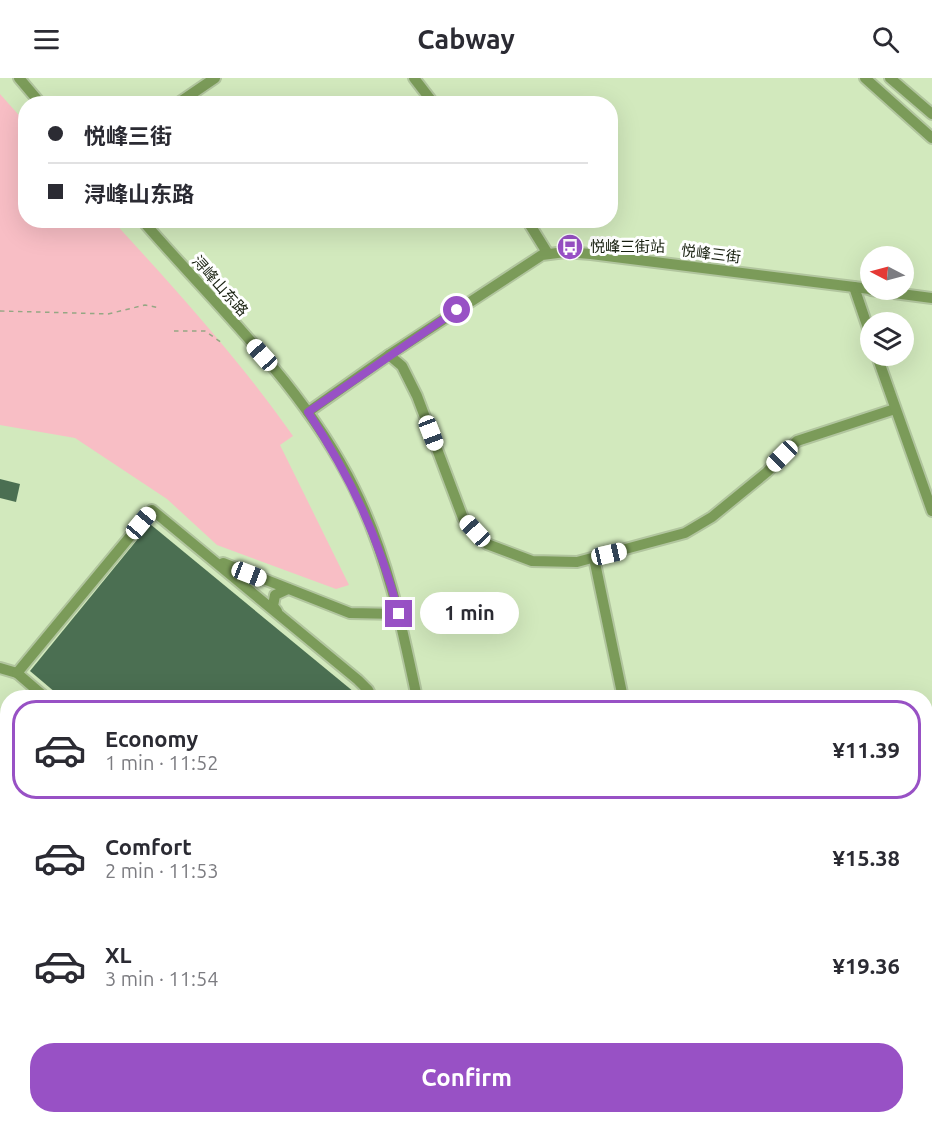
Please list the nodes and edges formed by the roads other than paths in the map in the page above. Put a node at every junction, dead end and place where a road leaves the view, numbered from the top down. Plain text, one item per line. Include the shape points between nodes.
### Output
1 (19, 78) edge
2 (215, 78) edge
3 (414, 78) edge
4 (865, 78) edge
5 (890, 78) edge
6 (34, 96) edge
7 (189, 96) edge
8 (428, 96) edge
9 (932, 114) edge
10 (932, 138) edge
11 (149, 228) edge
12 (532, 228) edge
13 (548, 254) junction
14 (854, 287) junction
15 (860, 288) edge
16 (914, 295) edge
17 (932, 298) edge
18 (863, 312) edge
19 (389, 355) junction
20 (880, 366) edge
21 (895, 409) junction
22 (308, 412) junction
23 (932, 511) edge
24 (594, 558) junction
25 (212, 559) junction
26 (288, 589) junction
27 (279, 614) junction
28 (399, 614) junction
29 (0, 668) edge
30 (17, 673) junction
31 (37, 690) edge
32 (368, 690) edge
33 (415, 690) edge
34 (621, 690) edge

1 - 6 street
2 - 7 street
3 - 8 street
4 - 10 street
5 - 9 street
11 - 22 street, 浔峰山东路
12 - 13 street
13 - 14 street, 悦峰三街 via 591,254
13 - 19 street
14 - 15 street, 悦峰三街
14 - 18 street
16 - 17 street, 悦峰三街
19 - 22 street
19 - 24 street via 402,366 417,396 463,518 487,544 532,561 577,562
20 - 21 street
21 - 23 street
21 - 24 street via 797,441 767,472 712,517 685,533
22 - 28 street, 浔峰山东路 via 363,506
24 - 34 street
25 - 26 street
25 - 27 street
25 - 30 street via 152,510
26 - 27 street via 275,594 273,606
26 - 28 street via 350,613
27 - 32 street
28 - 33 street, 浔峰山东路
29 - 30 street
30 - 31 street

